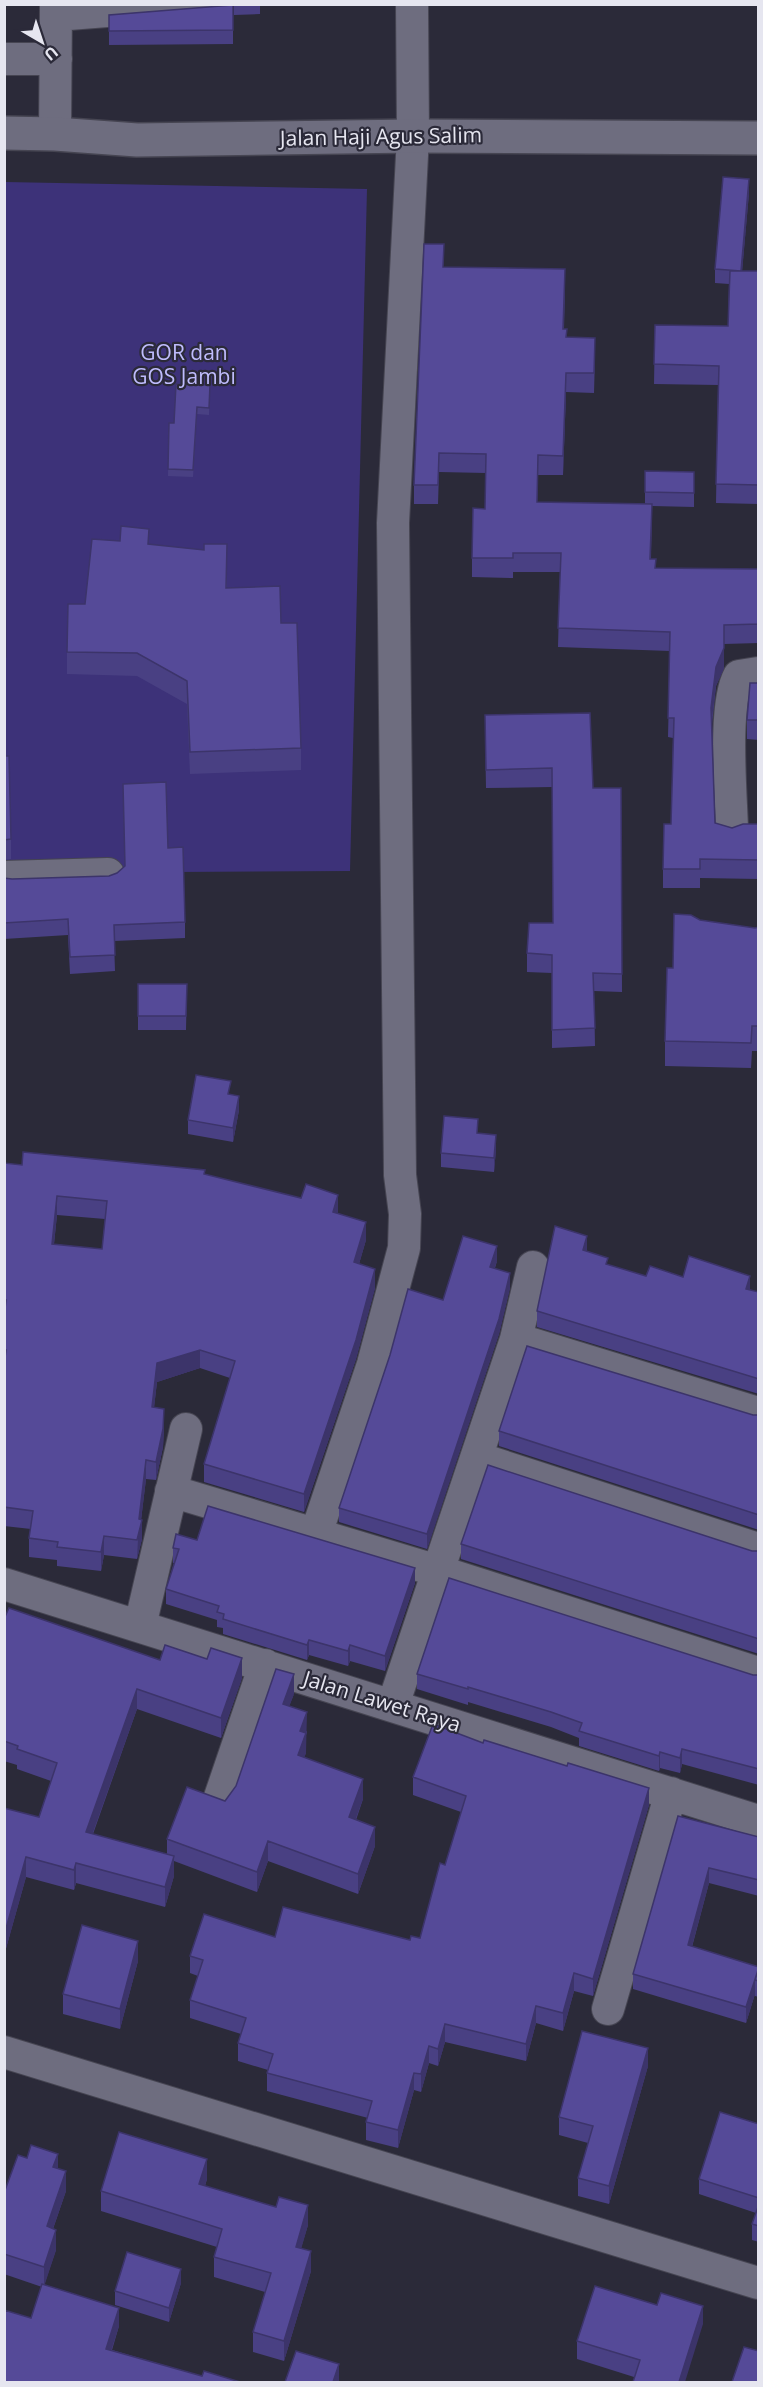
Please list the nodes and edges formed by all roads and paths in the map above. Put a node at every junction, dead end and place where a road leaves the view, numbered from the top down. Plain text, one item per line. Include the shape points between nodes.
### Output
1 (195, 4) edge
2 (412, 4) edge
3 (100, 8) edge
4 (56, 10) edge
5 (4, 59) edge
6 (56, 59) junction
7 (4, 133) edge
8 (55, 134) junction
9 (413, 136) junction
10 (759, 138) edge
11 (759, 672) edge
12 (732, 829) edge
13 (108, 874) edge
14 (4, 877) edge
15 (532, 1267) dead end
16 (516, 1339) junction
17 (759, 1413) edge
18 (186, 1429) dead end
19 (477, 1458) junction
20 (171, 1491) junction
21 (316, 1534) junction
22 (759, 1550) edge
23 (438, 1571) junction
24 (4, 1584) edge
25 (140, 1626) junction
26 (265, 1665) junction
27 (759, 1674) edge
28 (393, 1705) junction
29 (671, 1793) junction
30 (219, 1800) edge
31 (755, 1811) edge
32 (608, 2008) dead end
33 (4, 2052) edge
34 (759, 2283) edge

1 - 3 street
2 - 9 street
3 - 4 street
4 - 6 street
5 - 6 street
6 - 8 street
7 - 8 main road, Jalan Haji Agus Salim
8 - 9 main road, Jalan Haji Agus Salim via 137,140
9 - 10 main road, Jalan Haji Agus Salim
9 - 21 street via 393,523 404,1248 373,1364
11 - 12 street via 739,676 734,684 730,731
13 - 14 street
15 - 16 street
16 - 17 street
16 - 19 street
18 - 20 street
19 - 22 street
19 - 23 street
20 - 21 street
20 - 25 street
21 - 23 street
23 - 27 street
23 - 28 street
24 - 25 street, Jalan Lawet Raya
25 - 26 street, Jalan Lawet Raya
26 - 28 street, Jalan Lawet Raya
26 - 30 street
28 - 29 street, Jalan Lawet Raya
29 - 31 street, Jalan Lawet Raya
29 - 32 street
33 - 34 street

